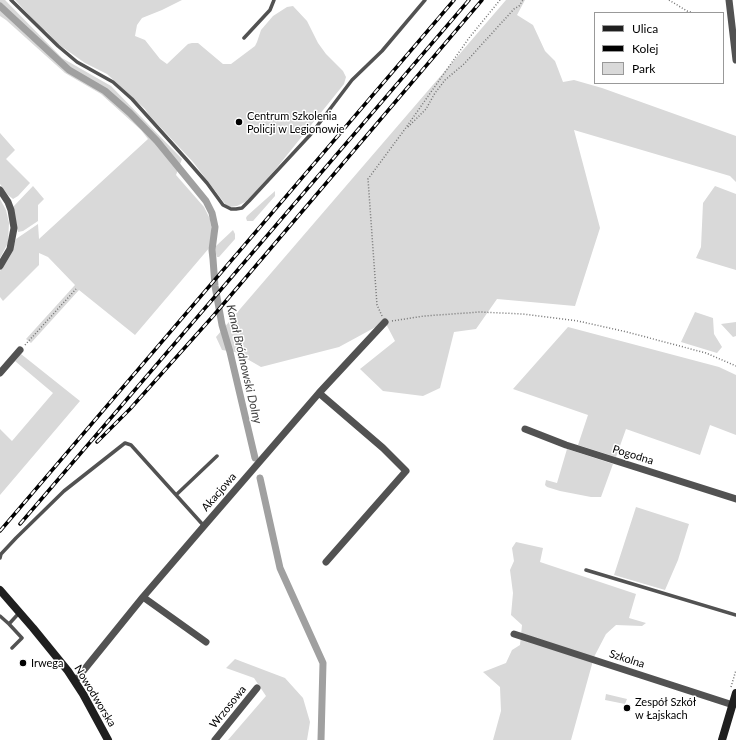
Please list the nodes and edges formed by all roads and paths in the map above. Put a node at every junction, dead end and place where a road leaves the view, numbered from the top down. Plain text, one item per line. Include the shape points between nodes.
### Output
1 (11, 0) edge
2 (274, 0) edge
3 (425, 0) edge
4 (500, 0) edge
5 (523, 0) edge
6 (669, 0) edge
7 (729, 0) edge
8 (690, 12) edge
9 (244, 38) dead end
10 (736, 60) edge
11 (405, 130) junction
12 (0, 190) edge
13 (0, 266) edge
14 (76, 289) dead end
15 (385, 322) junction
16 (20, 350) joint
17 (736, 366) edge
18 (0, 373) edge
19 (319, 393) junction
20 (525, 429) dead end
21 (217, 456) dead end
22 (176, 495) junction
23 (736, 499) edge
24 (204, 526) junction
25 (0, 558) edge
26 (326, 562) dead end
27 (586, 570) dead end
28 (0, 590) edge
29 (143, 597) junction
30 (20, 612) junction
31 (736, 615) edge
32 (0, 616) edge
33 (9, 624) junction
34 (514, 634) dead end
35 (206, 642) dead end
36 (12, 648) dead end
37 (75, 681) junction
38 (257, 688) dead end
39 (736, 693) edge
40 (732, 705) junction
41 (108, 740) edge
42 (215, 740) edge
43 (722, 740) edge

1 - 3 lane via 78,62 114,82 186,159 223,205 236,209 242,208 250,201 311,134 352,80 382,52
2 - 9 lane via 270,10
4 - 11 path via 469,38
5 - 11 path via 464,64 445,80 426,109
6 - 8 path
7 - 10 street
11 - 15 path via 368,180 377,305
12 - 13 street via 11,210 14,228 10,249
14 - 16 path
15 - 17 path via 480,312 523,314 570,320 628,332 706,353
15 - 19 street, Akacjowa
16 - 18 street
19 - 24 street, Akacjowa
19 - 26 street via 406,471
20 - 23 street, Pogodna via 566,445
21 - 22 lane
22 - 24 lane
22 - 25 lane via 131,445 125,444 64,491 16,538
24 - 29 street, Akacjowa
27 - 31 lane
28 - 30 main road, Nowodworska
29 - 35 street
29 - 37 street, Akacjowa
30 - 33 lane
30 - 37 main road, Nowodworska
32 - 33 lane
33 - 36 lane via 22,638
34 - 40 street, Szkolna
37 - 41 main road, Nowodworska
38 - 42 street, Wrzosowa
39 - 40 main road
40 - 43 main road

